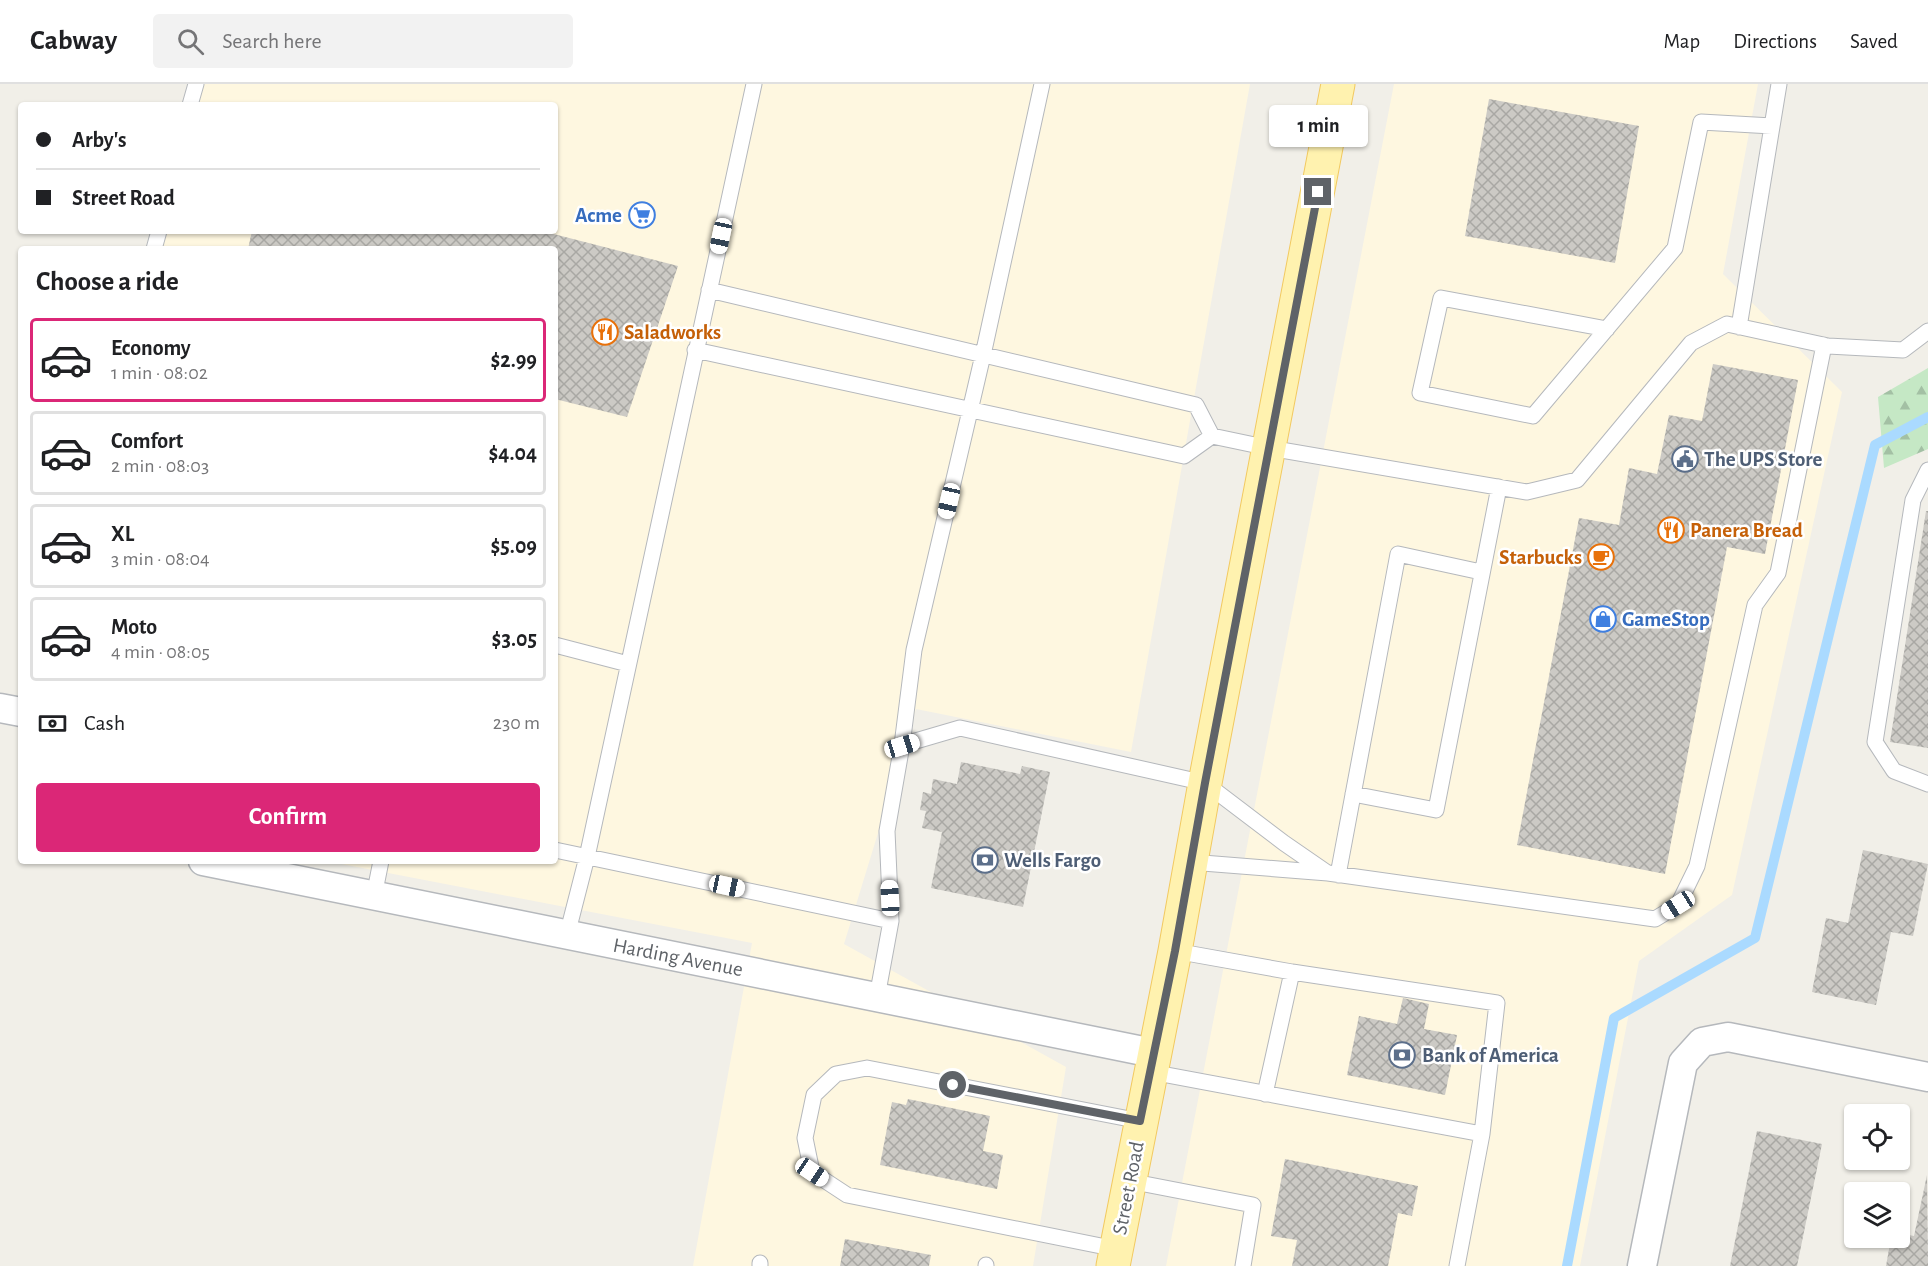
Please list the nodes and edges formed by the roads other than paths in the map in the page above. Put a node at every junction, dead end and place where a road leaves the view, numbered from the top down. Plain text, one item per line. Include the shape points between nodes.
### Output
1 (196, 84) edge
2 (754, 84) edge
3 (1042, 84) edge
4 (1338, 84) edge
5 (1779, 84) edge
6 (191, 102) edge
7 (1772, 126) junction
8 (709, 290) junction
9 (1739, 327) junction
10 (1606, 329) junction
11 (1928, 331) edge
12 (1824, 345) junction
13 (695, 350) junction
14 (983, 355) junction
15 (970, 409) junction
16 (1212, 436) junction
17 (1269, 448) junction
18 (1928, 470) edge
19 (1499, 487) junction
20 (1481, 572) junction
21 (558, 646) edge
22 (628, 664) junction
23 (0, 708) edge
24 (18, 711) edge
25 (902, 746) junction
26 (1205, 783) junction
27 (1928, 784) edge
28 (1353, 794) junction
29 (558, 851) edge
30 (587, 857) junction
31 (1190, 862) junction
32 (218, 864) edge
33 (380, 864) edge
34 (1333, 874) junction
35 (374, 896) junction
36 (891, 921) junction
37 (567, 934) junction
38 (1175, 951) junction
39 (1292, 972) junction
40 (877, 997) junction
41 (1152, 1062) junction
42 (1928, 1077) edge
43 (1265, 1094) junction
44 (1140, 1121) junction
45 (1482, 1134) junction
46 (1129, 1181) junction
47 (1114, 1257) edge
48 (1243, 1266) edge
49 (1457, 1266) edge
50 (1642, 1266) edge

1 - 6 lane
2 - 8 lane
3 - 14 lane
4 - 17 main road, Street Road
5 - 7 lane
7 - 9 lane
7 - 10 lane via 1701,122 1675,248
8 - 13 lane
8 - 14 lane
9 - 12 lane
9 - 19 lane via 1727,324 1690,343 1577,480 1527,492
10 - 10 lane via 1533,416 1420,393 1441,298
11 - 12 lane via 1902,350
12 - 34 lane via 1778,573 1755,605 1697,866 1678,905 1655,919
13 - 15 lane
13 - 22 lane
14 - 15 lane
14 - 16 lane via 1196,405
15 - 16 lane via 1184,456
15 - 25 lane via 914,650
16 - 17 lane
17 - 19 lane
17 - 26 main road, Street Road
18 - 27 lane via 1913,500 1875,742 1894,771
19 - 20 lane
20 - 28 lane via 1436,810
20 - 28 lane via 1398,554
21 - 22 lane
22 - 30 lane
23 - 24 street
25 - 26 lane via 960,728
25 - 36 lane via 887,831
26 - 31 main road, Street Road
26 - 34 lane via 1284,843
28 - 34 lane
29 - 30 lane
30 - 36 lane
30 - 37 lane
31 - 34 lane
31 - 38 main road, Street Road
32 - 35 street, Harding Avenue
33 - 35 lane
35 - 37 street, Harding Avenue
36 - 40 lane
37 - 40 street, Harding Avenue
38 - 39 lane
38 - 41 main road, Street Road
39 - 43 lane
39 - 45 lane via 1497,1003
40 - 41 street, Harding Avenue
41 - 43 lane
41 - 44 main road, Street Road
42 - 50 street via 1728,1037 1702,1042 1683,1063
43 - 45 lane
44 - 46 main road, Street Road
44 - 47 lane via 867,1068 836,1074 814,1095 805,1138 812,1172 847,1196
45 - 49 lane
46 - 47 main road, Street Road
46 - 48 lane via 1253,1205

